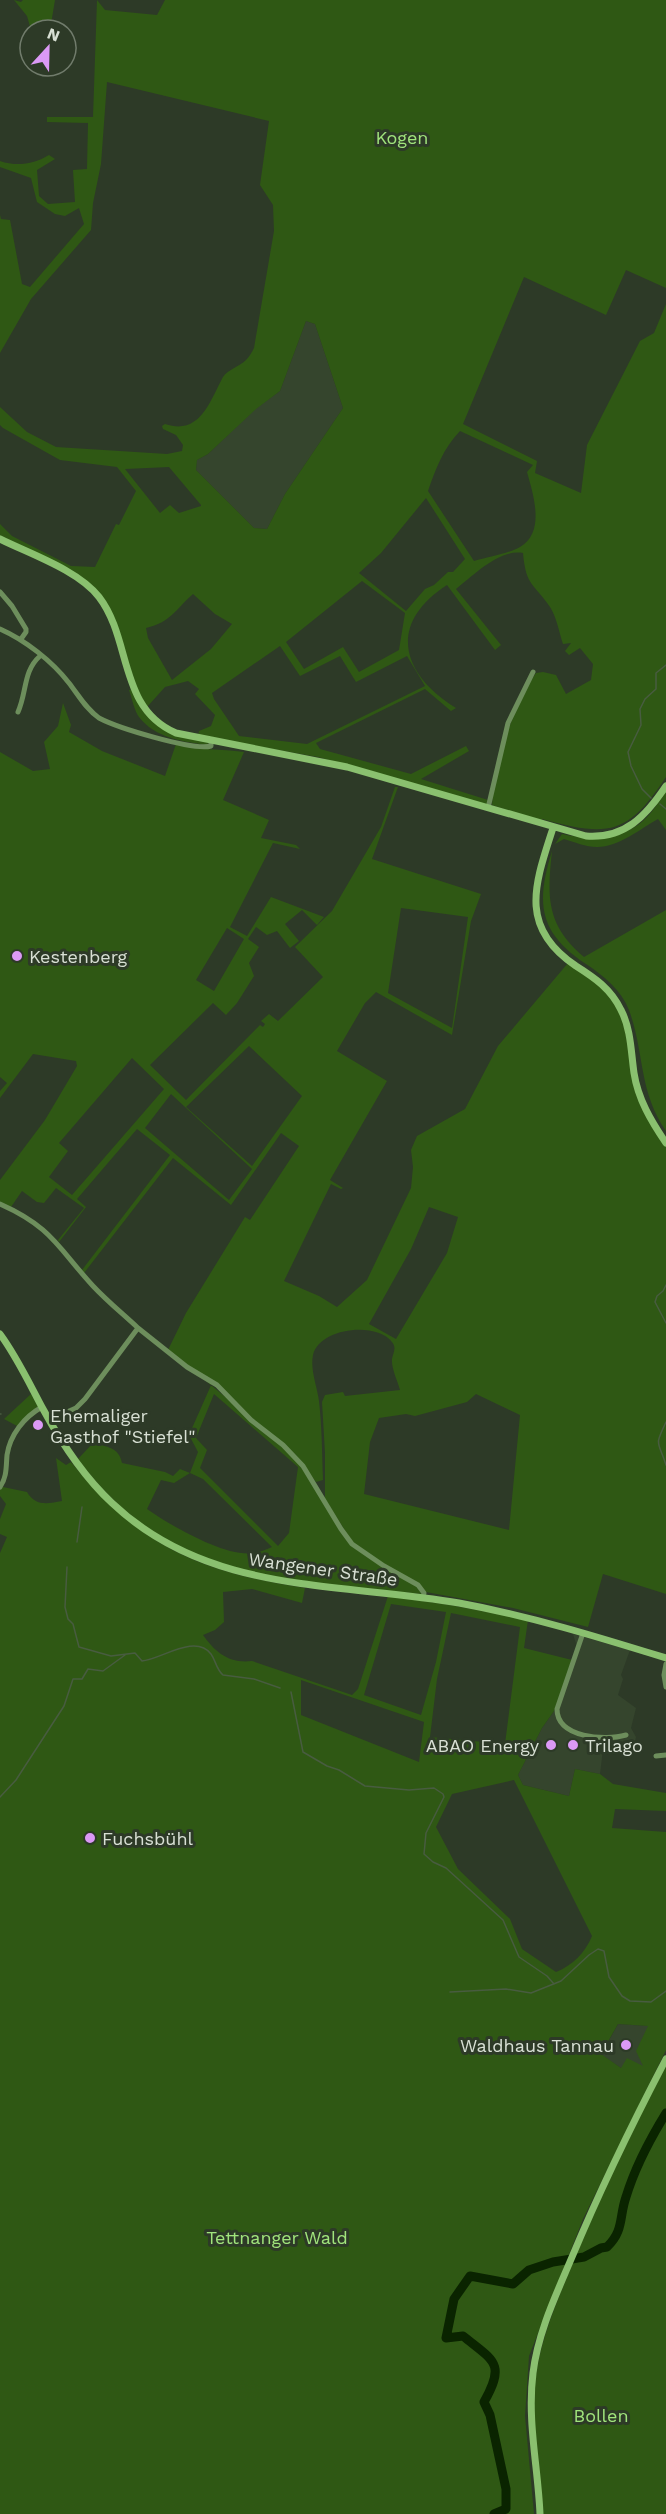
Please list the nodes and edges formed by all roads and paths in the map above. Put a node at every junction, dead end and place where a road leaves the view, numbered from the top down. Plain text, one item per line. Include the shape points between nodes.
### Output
1 (0, 539) edge
2 (0, 592) edge
3 (0, 629) edge
4 (21, 639) junction
5 (40, 656) junction
6 (533, 672) dead end
7 (18, 712) dead end
8 (211, 741) junction
9 (666, 786) edge
10 (488, 808) junction
11 (553, 828) junction
12 (666, 1143) edge
13 (0, 1204) edge
14 (138, 1328) junction
15 (0, 1334) edge
16 (42, 1407) junction
17 (49, 1420) junction
18 (0, 1487) edge
19 (423, 1598) junction
20 (583, 1633) junction
21 (666, 1658) edge
22 (666, 1664) edge
23 (666, 1687) edge
24 (626, 1736) dead end
25 (666, 1755) edge
26 (656, 1756) dead end
27 (666, 2059) edge
28 (540, 2514) edge

1 - 8 main road via 90,587 108,612 133,686 147,712 172,731
2 - 4 street via 26,629
3 - 4 street
4 - 5 street
5 - 7 street via 30,668
5 - 8 street via 68,681 89,711 105,721 186,746 211,746
6 - 10 street via 508,723
8 - 10 main road via 347,766
9 - 11 main road via 640,820 619,832 600,837
10 - 11 main road
11 - 12 main road via 535,886 538,922 556,950 602,983 616,1000 628,1028 642,1103
13 - 14 street via 44,1229 93,1286
14 - 17 street via 80,1405
14 - 19 street via 217,1385 251,1420 283,1445 303,1466 352,1544 418,1585
15 - 16 main road, Wangener Straße
16 - 17 main road, Wangener Straße
16 - 18 street via 11,1439
17 - 19 main road, Wangener Straße via 83,1472 113,1504 148,1532 194,1557 274,1580
19 - 20 main road, Wangener Straße via 535,1619
20 - 21 main road, Wangener Straße
20 - 24 street via 557,1718 564,1727 587,1735 609,1739
22 - 23 street
25 - 26 street
27 - 28 main road via 574,2251 539,2342 531,2422

